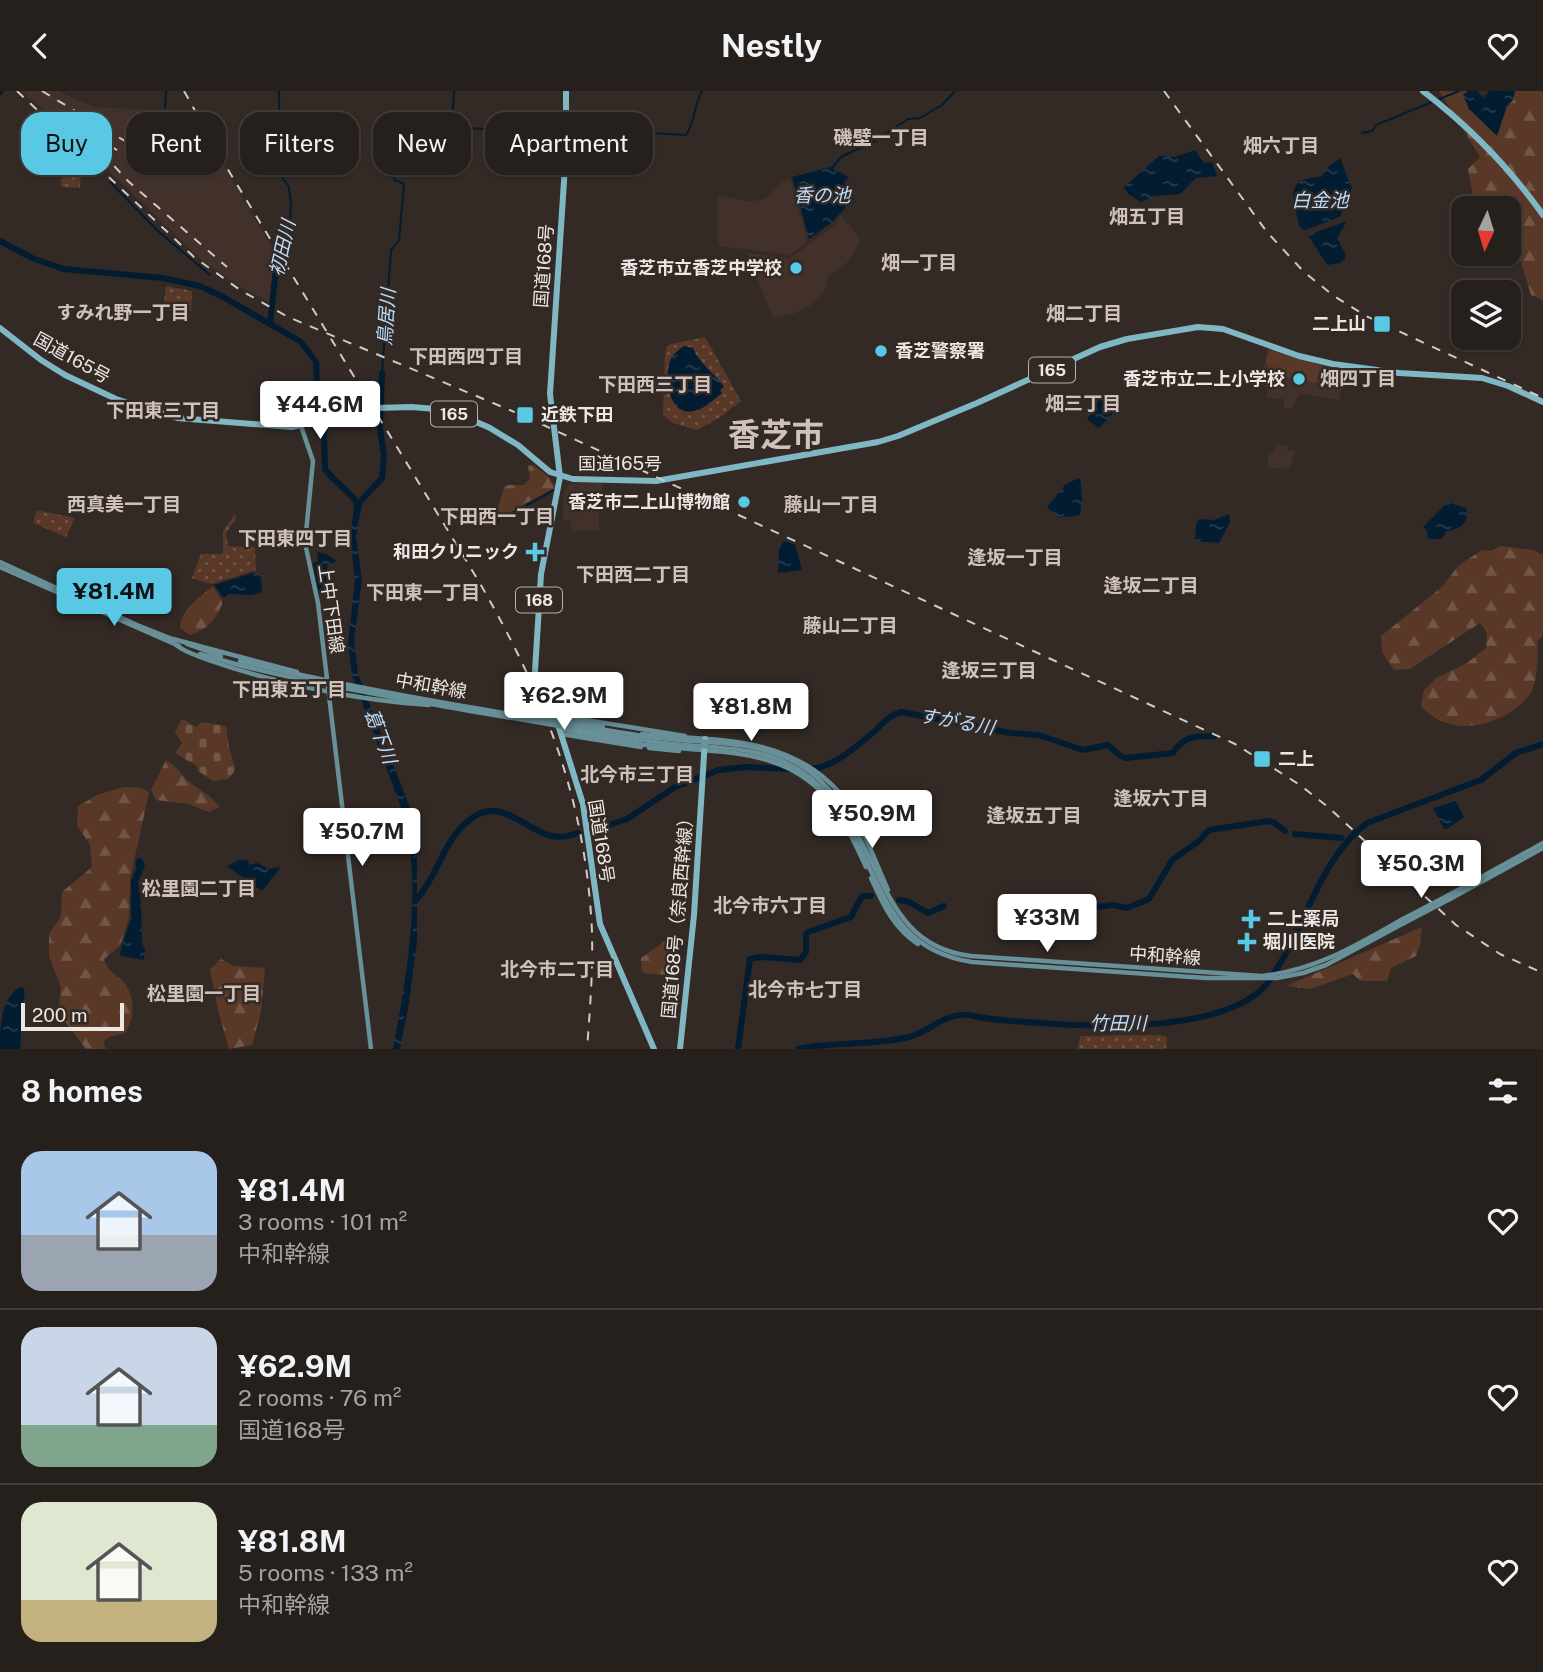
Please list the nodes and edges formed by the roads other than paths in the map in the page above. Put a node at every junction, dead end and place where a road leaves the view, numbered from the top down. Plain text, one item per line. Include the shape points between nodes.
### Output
1 (566, 91) edge
2 (1423, 91) edge
3 (1543, 215) edge
4 (0, 328) edge
5 (1543, 402) edge
6 (302, 426) junction
7 (556, 456) junction
8 (542, 465) junction
9 (559, 477) junction
10 (0, 565) edge
11 (175, 642) junction
12 (327, 679) junction
13 (328, 691) junction
14 (489, 712) junction
15 (555, 715) junction
16 (501, 716) dead end
17 (522, 717) dead end
18 (561, 734) junction
19 (640, 734) junction
20 (694, 738) junction
21 (705, 739) junction
22 (640, 744) junction
23 (690, 750) junction
24 (704, 751) junction
25 (1543, 846) edge
26 (869, 862) junction
27 (909, 927) junction
28 (929, 948) junction
29 (1261, 978) junction
30 (370, 1049) edge
31 (654, 1049) edge
32 (680, 1049) edge

1 - 7 highway, 国道168号 / 168 via 550,391
2 - 3 highway via 1482,141
4 - 6 highway, 国道165号 / 165 via 65,375 133,405 195,420
5 - 9 highway, 国道165号 / 165 via 1482,378 1333,364 1223,329 1198,327 1100,347 877,442 656,481
6 - 8 highway, 国道165号 / 165 via 379,408 445,412 490,428
6 - 12 main road, 上中下田線 via 313,461 305,543
7 - 8 highway via 551,465
7 - 9 highway, 国道168号 / 168
8 - 9 highway, 国道165号 / 165
9 - 15 highway, 国道168号 / 168 via 541,574 535,671
10 - 11 main road, 中和幹線
11 - 12 main road
11 - 13 main road via 183,650 227,667
11 - 14 main road, 中和幹線, bridge via 239,663
12 - 13 main road, 上中下田線
12 - 17 main road, bridge
13 - 16 main road, bridge
13 - 30 main road, 上中下田線
14 - 19 main road, bridge via 522,712
14 - 22 main road, bridge
14 - 26 main road, 中和幹線, bridge via 773,753 827,786 845,810
15 - 18 highway, 国道168号 / 168
15 - 20 main road
18 - 23 main road via 672,752
18 - 31 highway, 国道168号 / 168 via 585,814 600,923
19 - 20 main road
19 - 22 main road via 596,730
20 - 21 main road
21 - 24 highway, 国道168号（奈良西幹線）
21 - 27 main road, bridge via 770,748 806,766 837,790
22 - 23 main road
23 - 24 main road
24 - 28 main road, bridge via 757,757 790,767 823,793 891,919 909,939
24 - 32 highway, 国道168号（奈良西幹線）
25 - 29 main road, 中和幹線, bridge via 1326,965
26 - 27 main road, 中和幹線
26 - 28 main road, 中和幹線 via 896,918
27 - 29 main road, 中和幹線 via 935,946 958,955
28 - 29 main road, 中和幹線 via 972,962

